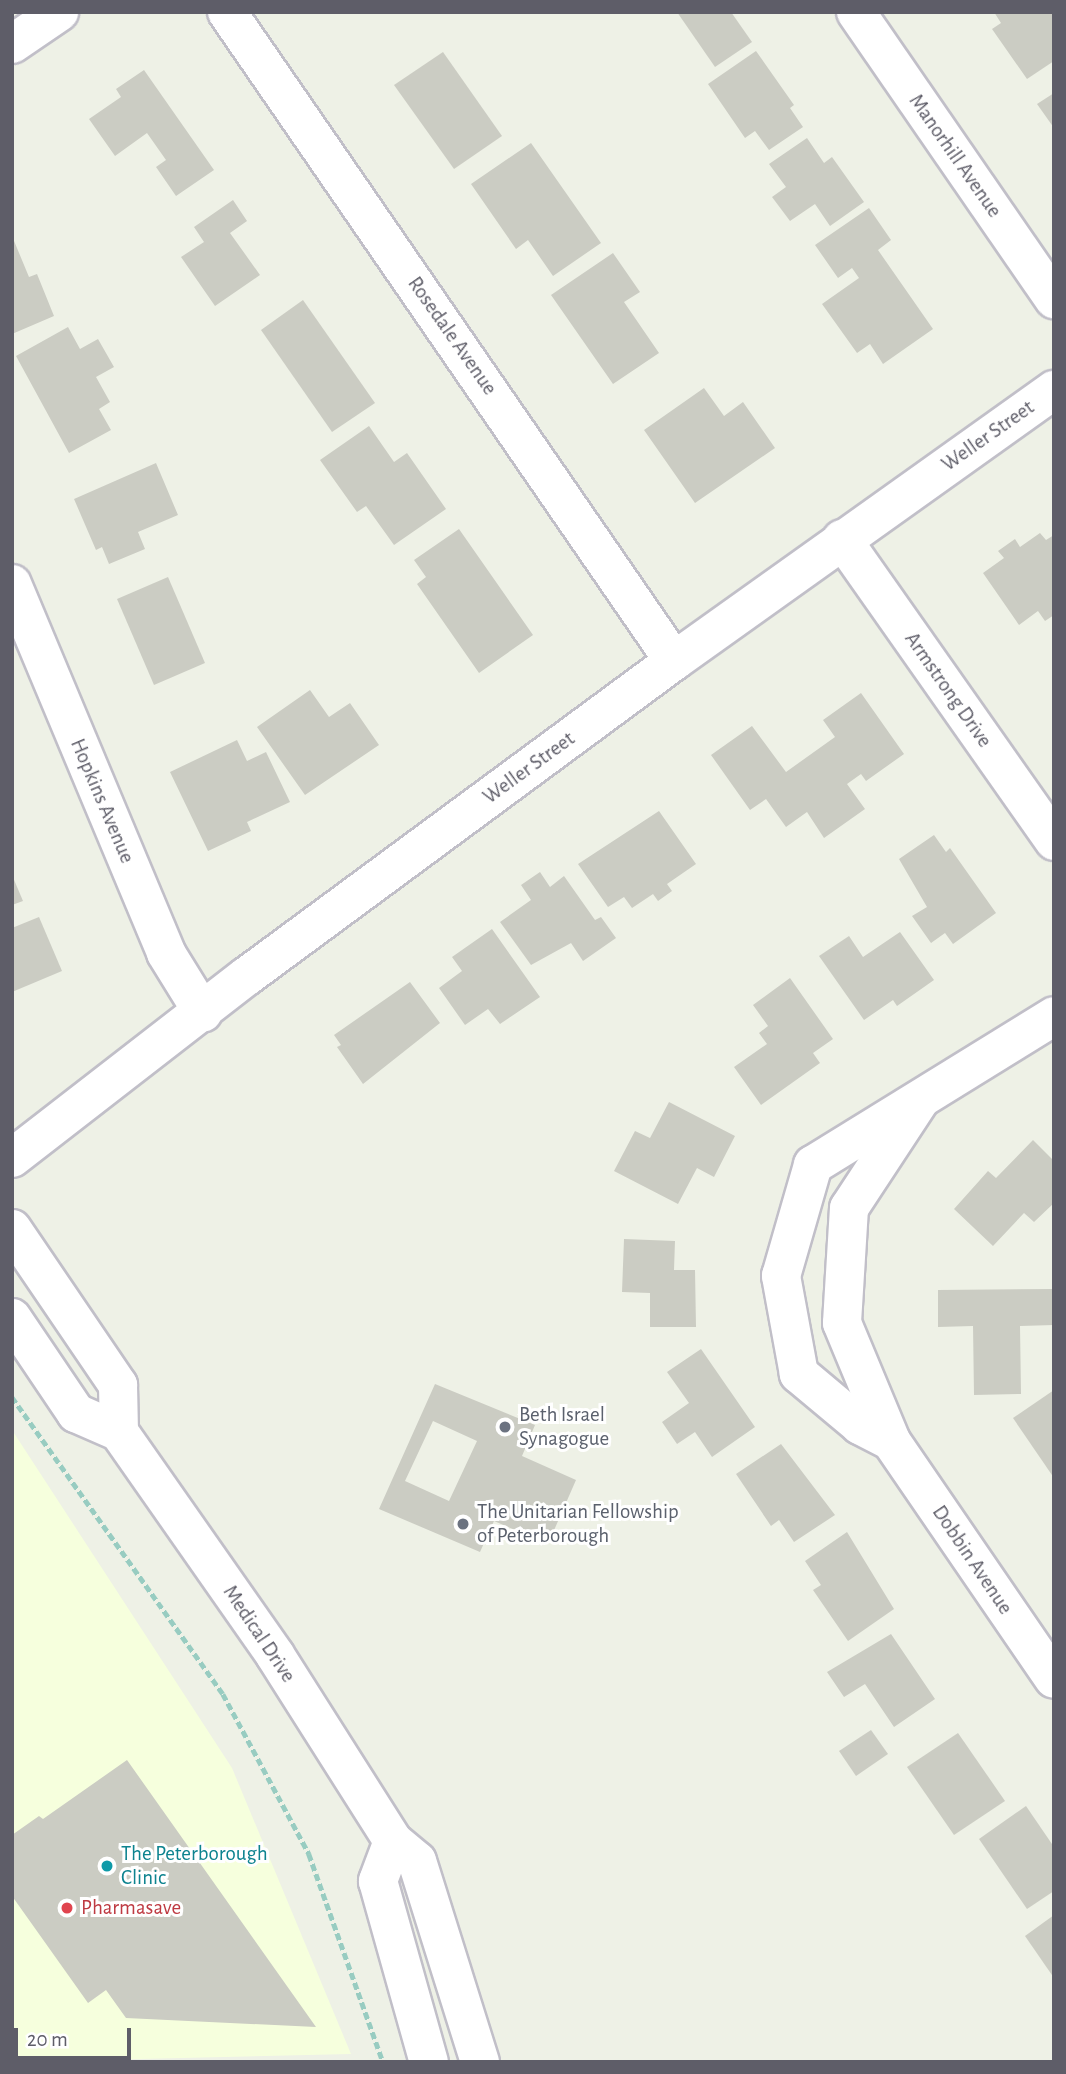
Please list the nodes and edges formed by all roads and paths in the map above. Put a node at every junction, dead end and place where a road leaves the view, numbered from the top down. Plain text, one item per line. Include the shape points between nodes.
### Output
1 (60, 12) edge
2 (228, 12) edge
3 (856, 12) edge
4 (12, 44) edge
5 (1054, 299) edge
6 (1054, 390) edge
7 (842, 539) junction
8 (12, 584) edge
9 (674, 660) junction
10 (1054, 841) edge
11 (203, 1013) junction
12 (1054, 1016) edge
13 (920, 1100) junction
14 (12, 1158) edge
15 (12, 1229) edge
16 (12, 1318) edge
17 (12, 1398) edge
18 (119, 1432) junction
19 (891, 1441) junction
20 (1054, 1679) edge
21 (393, 1841) junction
22 (383, 2062) edge
23 (429, 2062) edge
24 (480, 2062) edge

1 - 4 street
2 - 9 street, Rosedale Avenue
3 - 5 street, Manorhill Avenue
6 - 7 street, Weller Street
7 - 9 street, Weller Street
7 - 10 street, Armstrong Drive
8 - 11 street, Hopkins Avenue via 166,953
9 - 11 street, Weller Street
11 - 14 street, Weller Street
12 - 13 street
13 - 19 street, Dobbin Avenue via 849,1208 842,1323
13 - 19 street, Dobbin Avenue via 813,1166 781,1276 799,1374 860,1425
15 - 18 street via 118,1385
16 - 18 street via 76,1413
17 - 22 path via 223,1694 309,1854
18 - 21 street, Medical Drive via 275,1655
19 - 20 street, Dobbin Avenue
21 - 23 street via 377,1881
21 - 24 street, Medical Drive via 417,1861

